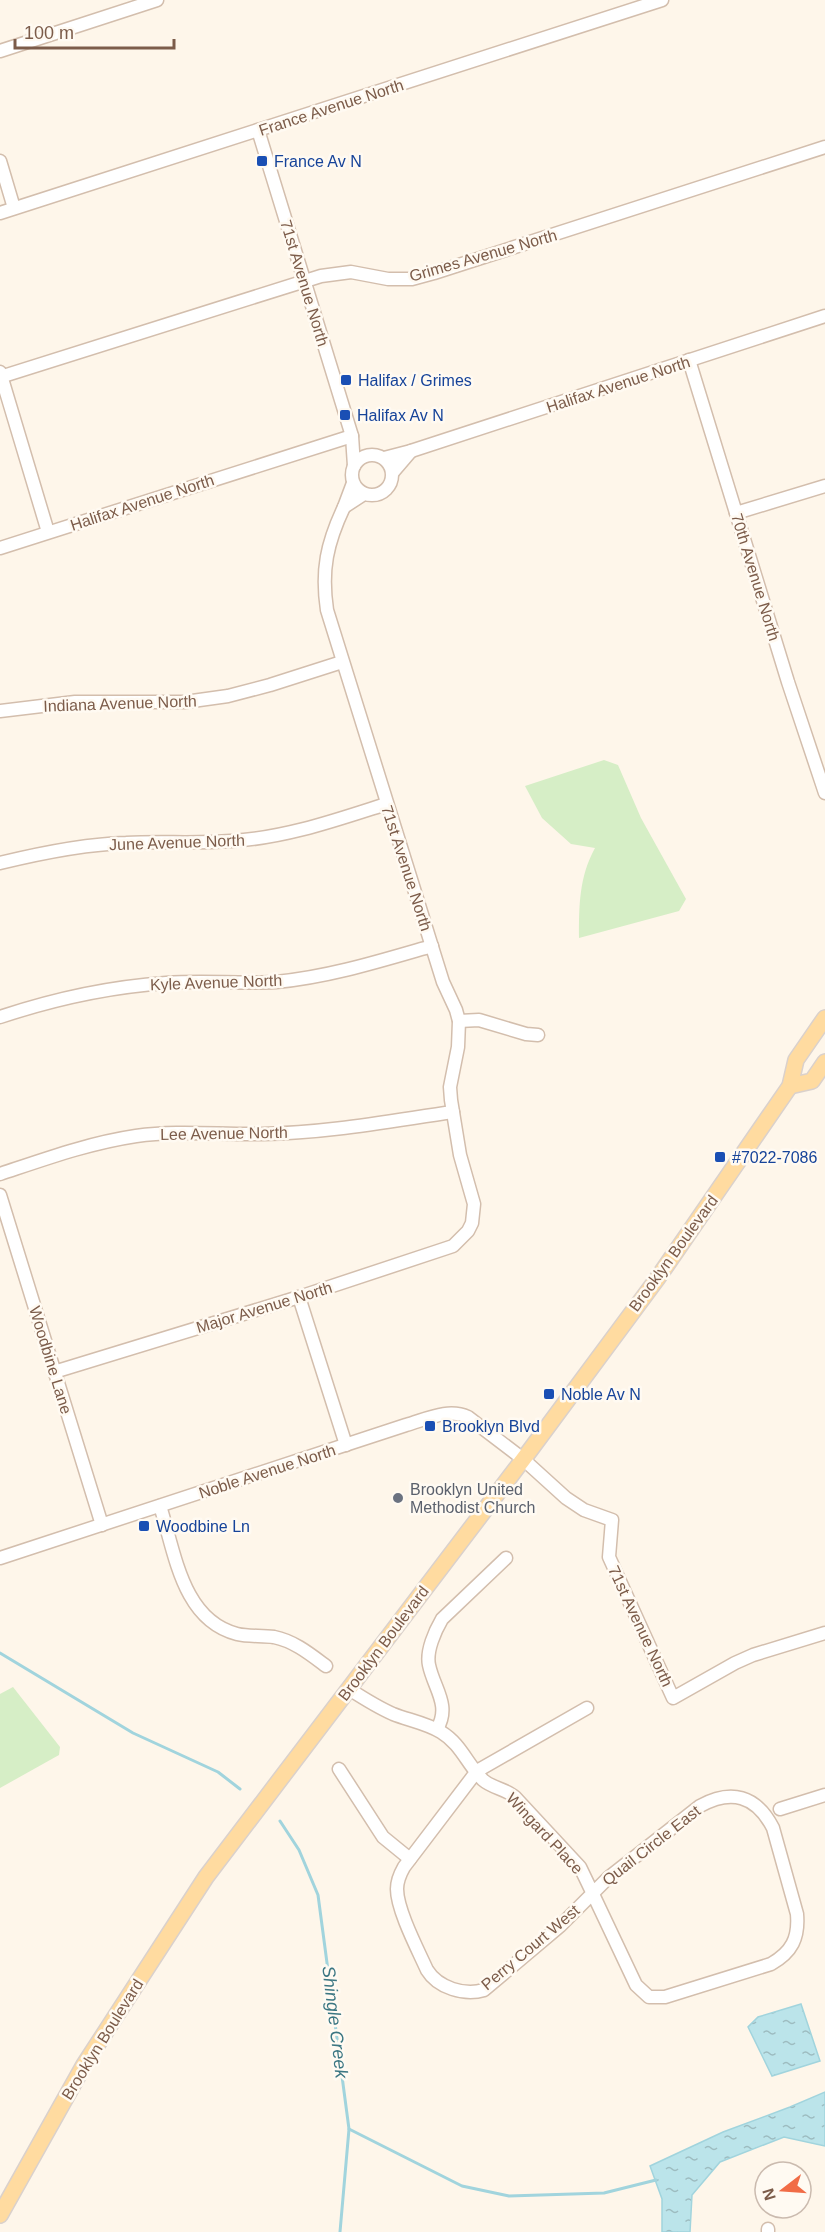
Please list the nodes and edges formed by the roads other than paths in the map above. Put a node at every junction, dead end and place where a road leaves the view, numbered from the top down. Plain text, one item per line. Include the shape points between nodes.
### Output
1 (157, 0) edge
2 (662, 0) edge
3 (136, 3) edge
4 (0, 51) edge
5 (258, 130) junction
6 (825, 147) edge
7 (0, 160) edge
8 (14, 208) junction
9 (0, 213) edge
10 (305, 281) junction
11 (825, 316) edge
12 (689, 360) junction
13 (0, 375) edge
14 (352, 436) junction
15 (411, 451) junction
16 (369, 455) junction
17 (384, 458) junction
18 (354, 466) junction
19 (393, 472) junction
20 (353, 483) junction
21 (825, 486) edge
22 (364, 494) junction
23 (344, 507) junction
24 (736, 513) junction
25 (48, 532) junction
26 (0, 548) edge
27 (342, 662) junction
28 (0, 711) edge
29 (825, 793) edge
30 (386, 804) junction
31 (0, 863) edge
32 (432, 946) junction
33 (0, 1017) edge
34 (825, 1018) edge
35 (459, 1021) junction
36 (538, 1035) dead end
37 (825, 1062) edge
38 (790, 1086) junction
39 (453, 1112) junction
40 (0, 1174) edge
41 (0, 1195) edge
42 (468, 1231) joint
43 (299, 1297) junction
44 (54, 1372) junction
45 (346, 1445) junction
46 (523, 1460) junction
47 (160, 1506) junction
48 (102, 1525) junction
49 (0, 1558) edge
50 (506, 1558) dead end
51 (825, 1633) edge
52 (326, 1666) dead end
53 (349, 1689) junction
54 (587, 1708) dead end
55 (437, 1729) junction
56 (339, 1769) dead end
57 (477, 1771) junction
58 (825, 1795) edge
59 (780, 1809) dead end
60 (410, 1859) junction
61 (592, 1892) junction
62 (665, 1997) joint
63 (0, 2215) edge

1 - 3 street
2 - 5 street, France Avenue North
3 - 4 street
5 - 8 street, France Avenue North
5 - 10 street, 71st Avenue North
6 - 10 street, Grimes Avenue North via 412,279 351,272
7 - 8 street
8 - 9 street, France Avenue North
10 - 13 street, Grimes Avenue North
10 - 14 street, 71st Avenue North
11 - 12 street, Halifax Avenue North
12 - 15 street, Halifax Avenue North
12 - 24 street, 70th Avenue North
13 - 25 street
14 - 16 street, 71st Avenue North
14 - 18 street, 71st Avenue North
14 - 25 street, Halifax Avenue North
15 - 17 street, Halifax Avenue North
15 - 19 street
16 - 17 street
16 - 18 street
17 - 19 street
18 - 20 street
19 - 22 street via 391,484 383,493
20 - 22 street
20 - 23 street, 71st Avenue North
21 - 24 street
22 - 23 street
23 - 27 street, 71st Avenue North via 328,546 324,589
24 - 29 street, 70th Avenue North
25 - 26 street, Halifax Avenue North
27 - 28 street, Indiana Avenue North via 228,696 185,702 75,702
27 - 30 street, 71st Avenue North
30 - 31 street, June Avenue North via 275,836 232,841 123,843
30 - 32 street, 71st Avenue North
32 - 33 street, Kyle Avenue North via 318,976 275,982 168,982 118,987 69,996
32 - 35 street, 71st Avenue North
34 - 38 main road, Brooklyn Boulevard via 796,1060
35 - 36 street via 479,1020
35 - 39 street, 71st Avenue North via 450,1087
37 - 38 main road via 812,1081
38 - 46 main road, Brooklyn Boulevard via 657,1279
39 - 40 street, Lee Avenue North via 316,1131 137,1136 101,1142
39 - 42 street, 71st Avenue North via 474,1204
41 - 44 street, Woodbine Lane
42 - 43 street, Major Avenue North via 444,1249
43 - 44 street, Major Avenue North
43 - 45 street
44 - 48 street, Woodbine Lane
45 - 46 street, Noble Avenue North via 458,1412
45 - 47 street, Noble Avenue North
46 - 51 street, 71st Avenue North via 584,1510 612,1520 609,1557 673,1698 744,1659
46 - 53 main road, Brooklyn Boulevard
47 - 48 street, Noble Avenue North
47 - 52 street via 185,1583 199,1611 225,1630 275,1637 294,1644
48 - 49 street, Noble Avenue North
50 - 55 street via 437,1628 428,1663 444,1711
53 - 55 street, Wingard Place via 379,1708
53 - 63 main road, Brooklyn Boulevard via 206,1876 84,2065
54 - 57 street
55 - 57 street, Wingard Place via 454,1742
56 - 60 street via 383,1837
57 - 60 street
57 - 61 street, Wingard Place via 484,1781 515,1797 576,1862
58 - 59 street
60 - 61 street, Perry Court West via 398,1878 397,1890 427,1970 438,1984 473,1992 489,1987 560,1926
61 - 62 street, Wingard Place via 636,1986 649,1997
61 - 62 street, Quail Circle East via 712,1799 727,1796 746,1800 766,1815 797,1914 796,1939 790,1950 771,1964

